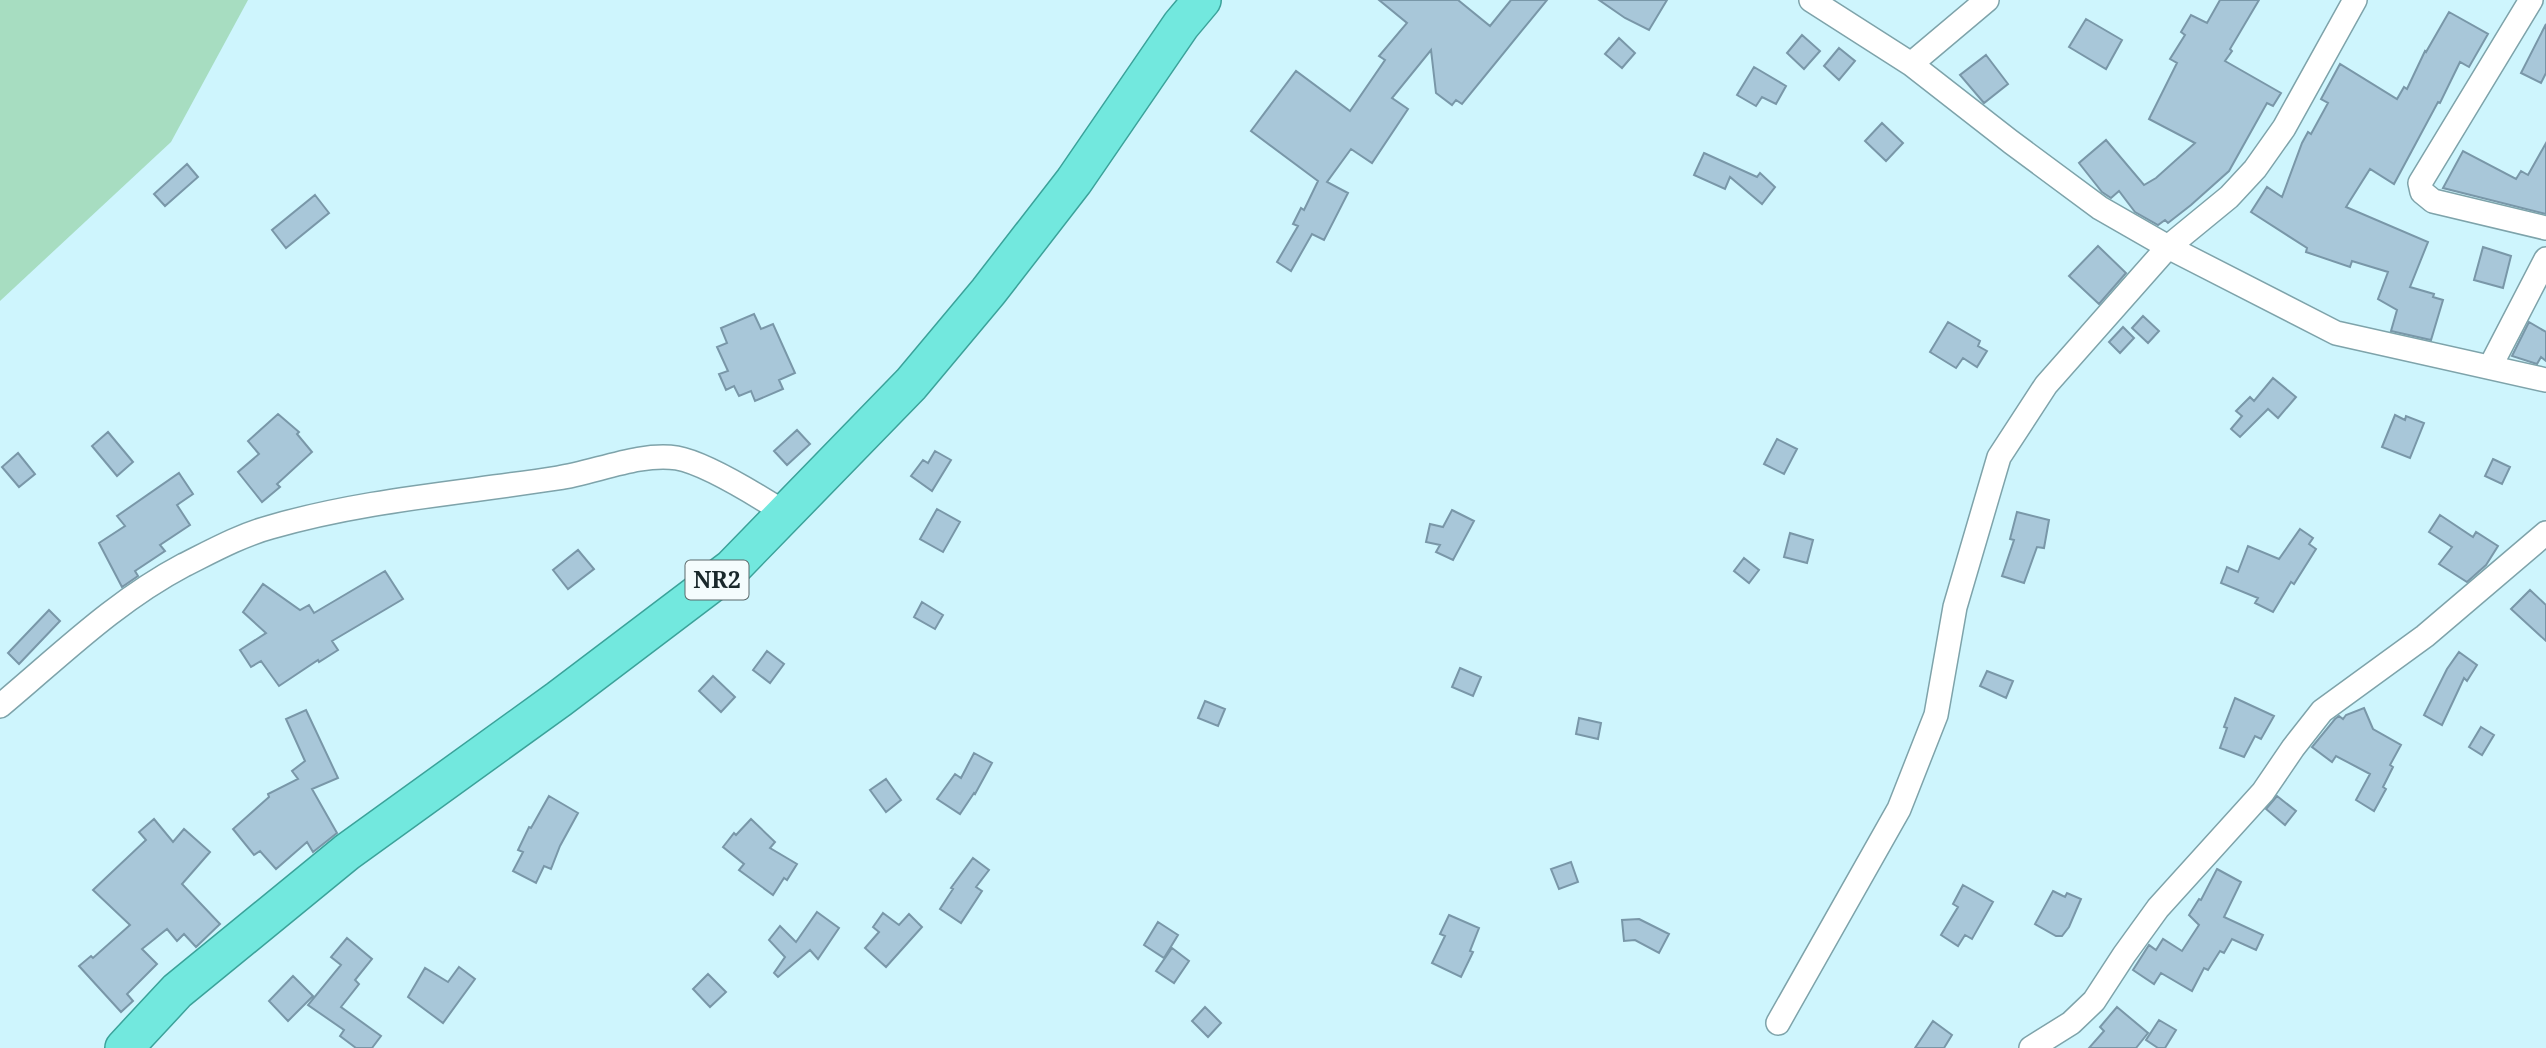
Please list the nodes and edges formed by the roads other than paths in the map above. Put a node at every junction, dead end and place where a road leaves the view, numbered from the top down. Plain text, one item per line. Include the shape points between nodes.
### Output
1 (1202, 0) edge
2 (1811, 0) edge
3 (1987, 0) edge
4 (2355, 0) edge
5 (2531, 0) edge
6 (1911, 64) junction
7 (2546, 228) edge
8 (2168, 247) junction
9 (2546, 259) edge
10 (2490, 368) junction
11 (2546, 380) edge
12 (785, 513) junction
13 (2546, 533) edge
14 (0, 706) edge
15 (1778, 1023) dead end
16 (124, 1048) edge
17 (2031, 1048) edge

1 - 12 highway, NR2 via 1074,181 988,292 911,384
2 - 6 street
3 - 6 street
4 - 8 street via 2284,128 2255,169
5 - 7 street via 2420,184 2432,201
6 - 8 street via 2100,208
8 - 10 street via 2336,333
8 - 15 street via 2046,385 1999,457 1955,607 1937,715 1899,809
9 - 10 street
10 - 11 street
12 - 14 street via 692,463 657,457 561,478 422,496 292,521 234,541 139,593 89,628
12 - 16 highway, NR2 via 732,568 676,613 347,852 177,991
13 - 17 street via 2425,636 2322,711 2263,792 2158,908 2094,1001 2071,1023

